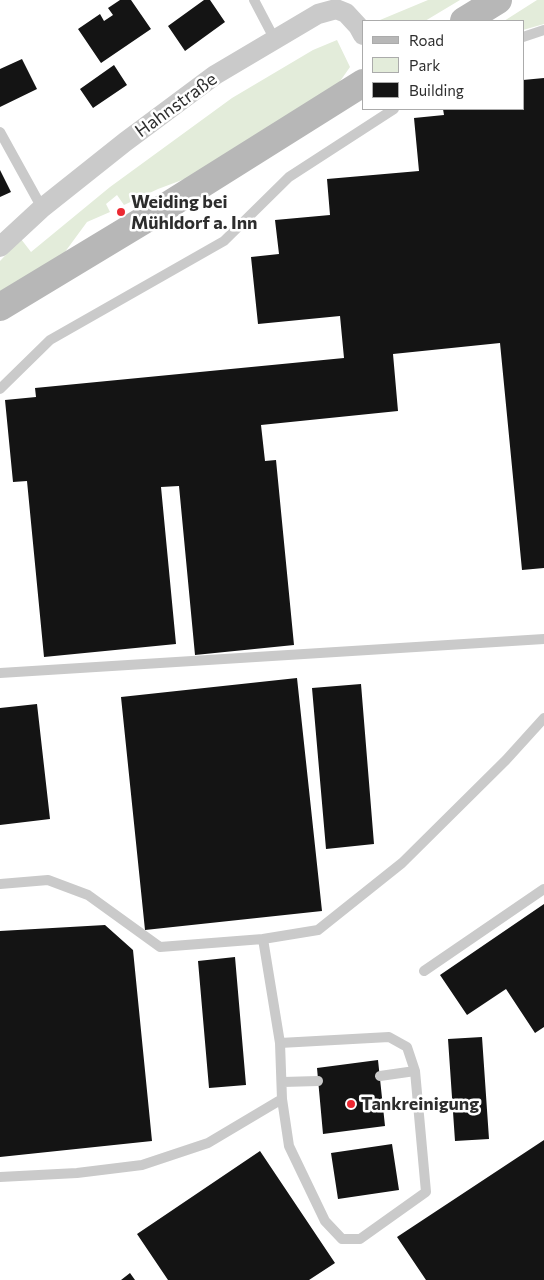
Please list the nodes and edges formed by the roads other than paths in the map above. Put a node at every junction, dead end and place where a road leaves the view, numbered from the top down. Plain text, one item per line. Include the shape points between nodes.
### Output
1 (254, 0) edge
2 (498, 0) edge
3 (466, 20) edge
4 (544, 30) edge
5 (362, 33) edge
6 (524, 37) edge
7 (275, 40) junction
8 (362, 84) edge
9 (392, 110) edge
10 (0, 132) edge
11 (42, 208) junction
12 (0, 247) edge
13 (0, 308) edge
14 (0, 389) edge
15 (544, 639) edge
16 (0, 673) edge
17 (544, 718) edge
18 (0, 884) edge
19 (544, 889) edge
20 (263, 939) junction
21 (424, 971) dead end
22 (280, 1044) junction
23 (416, 1071) junction
24 (380, 1076) dead end
25 (318, 1081) dead end
26 (282, 1082) junction
27 (282, 1099) junction
28 (0, 1177) edge

1 - 7 lane
2 - 3 main road
4 - 6 lane
5 - 7 street, Hahnstraße via 346,13 336,9 318,14
7 - 11 street, Hahnstraße via 216,75
8 - 13 main road
9 - 14 lane via 289,177 224,242 50,340
10 - 11 lane
11 - 12 street, Hahnstraße
15 - 16 lane
17 - 20 lane via 402,863 318,930
18 - 20 lane via 48,880 88,895 160,947
19 - 21 lane
20 - 22 lane
22 - 23 lane via 389,1037 407,1047
22 - 26 lane
23 - 24 lane
23 - 27 lane via 426,1192 360,1239 342,1240 325,1221 289,1146
25 - 26 lane
26 - 27 lane
27 - 28 lane via 208,1143 142,1165

